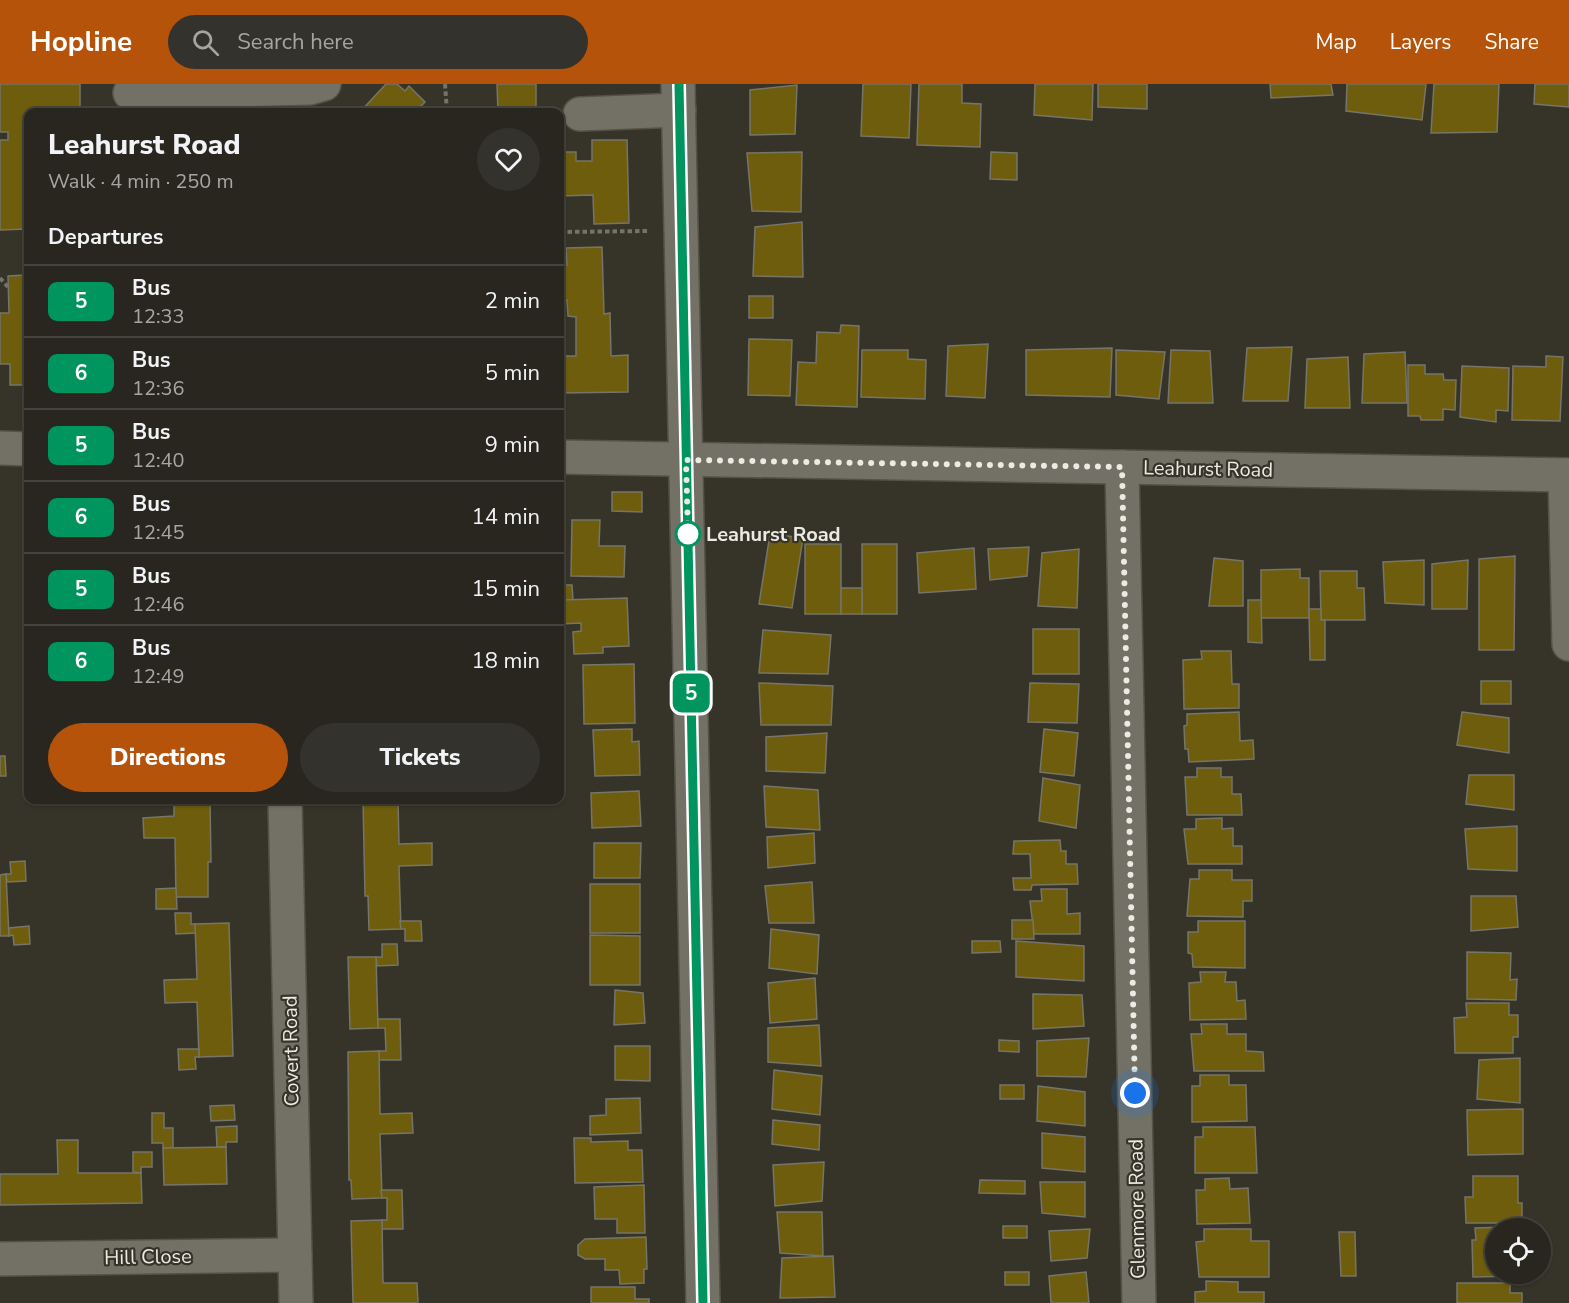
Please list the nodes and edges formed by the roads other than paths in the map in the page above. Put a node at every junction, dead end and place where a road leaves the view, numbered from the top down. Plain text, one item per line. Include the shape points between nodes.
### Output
1 (324, 84) edge
2 (130, 97) edge
3 (679, 97) edge
4 (580, 114) dead end
5 (0, 448) edge
6 (24, 448) edge
7 (564, 458) edge
8 (686, 460) junction
9 (1122, 467) junction
10 (1567, 475) edge
11 (1569, 644) edge
12 (285, 804) edge
13 (295, 1256) junction
14 (0, 1259) edge
15 (296, 1303) edge
16 (703, 1303) edge
17 (1139, 1303) edge

1 - 2 street via 310,88
3 - 4 street
3 - 8 street
5 - 6 street
7 - 8 street, Leahurst Road
8 - 9 street, Leahurst Road
8 - 16 street
9 - 10 street, Leahurst Road
9 - 17 street, Glenmore Road
10 - 11 street
12 - 13 street, Covert Road
13 - 14 street, Hill Close
13 - 15 street, Covert Road

